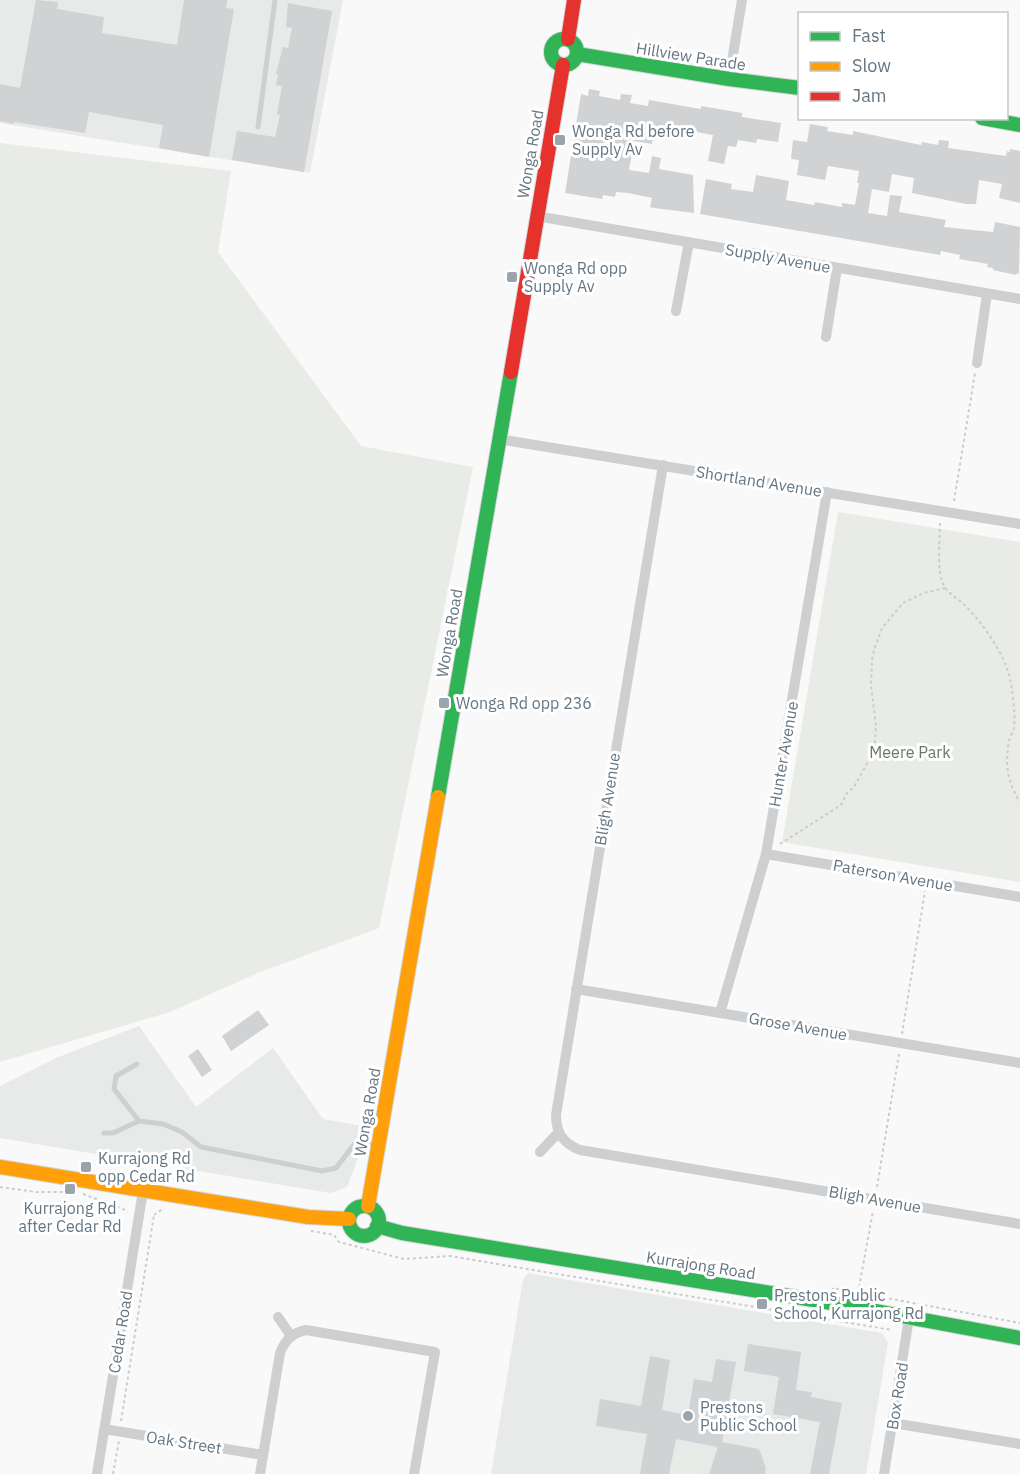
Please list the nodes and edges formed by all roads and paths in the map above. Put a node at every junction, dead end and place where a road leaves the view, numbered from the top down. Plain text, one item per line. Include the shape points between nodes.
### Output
1 (275, 0) edge
2 (574, 0) edge
3 (742, 0) edge
4 (568, 39) junction
5 (578, 54) junction
6 (562, 65) junction
7 (729, 79) junction
8 (798, 88) edge
9 (993, 120) edge
10 (1020, 125) edge
11 (258, 128) dead end
12 (536, 216) junction
13 (689, 242) junction
14 (837, 268) junction
15 (987, 294) junction
16 (1020, 299) edge
17 (676, 311) dead end
18 (826, 337) dead end
19 (977, 363) joint
20 (498, 439) junction
21 (663, 465) junction
22 (826, 492) junction
23 (946, 512) junction
24 (1020, 524) edge
25 (945, 588) junction
26 (1020, 802) edge
27 (766, 854) junction
28 (926, 891) dead end
29 (1020, 897) edge
30 (576, 989) junction
31 (720, 1013) junction
32 (904, 1027) dead end
33 (900, 1051) dead end
34 (1020, 1063) edge
35 (137, 1064) dead end
36 (139, 1121) junction
37 (104, 1133) dead end
38 (558, 1133) junction
39 (378, 1145) junction
40 (540, 1152) dead end
41 (0, 1167) edge
42 (0, 1186) edge
43 (877, 1186) dead end
44 (143, 1191) junction
45 (73, 1192) dead end
46 (82, 1194) dead end
47 (368, 1206) junction
48 (127, 1211) dead end
49 (873, 1211) dead end
50 (154, 1215) dead end
51 (349, 1219) junction
52 (1020, 1224) edge
53 (377, 1226) junction
54 (304, 1230) dead end
55 (833, 1288) dead end
56 (858, 1293) junction
57 (278, 1317) dead end
58 (909, 1318) junction
59 (1020, 1323) edge
60 (892, 1330) dead end
61 (291, 1336) junction
62 (1020, 1338) edge
63 (893, 1423) junction
64 (104, 1429) junction
65 (120, 1432) junction
66 (1020, 1444) edge
67 (263, 1455) junction
68 (97, 1474) edge
69 (113, 1474) edge
70 (260, 1474) edge
71 (414, 1474) edge
72 (884, 1474) edge

1 - 11 lane
2 - 4 street
3 - 7 street
4 - 5 street
4 - 6 street via 559,40 551,49 555,61
5 - 6 street via 574,61
5 - 7 street, Hillview Parade
6 - 12 street, Wonga Road
7 - 8 street, Hillview Parade
9 - 10 street
12 - 13 street, Supply Avenue
12 - 20 street, Wonga Road
13 - 14 street, Supply Avenue
13 - 17 street
14 - 15 street, Supply Avenue
14 - 18 street
15 - 16 street, Supply Avenue
15 - 19 street
19 - 23 path
20 - 21 street, Shortland Avenue
20 - 39 street, Wonga Road
21 - 22 street, Shortland Avenue
21 - 30 street, Bligh Avenue
22 - 23 street, Shortland Avenue
22 - 27 street, Hunter Avenue
23 - 24 street, Shortland Avenue
23 - 25 path via 939,551
25 - 26 path via 974,614 1008,670 1014,728 1007,768
25 - 27 path via 903,603 882,628 872,661 874,751 854,787 841,805
27 - 29 street, Paterson Avenue
27 - 31 street, Hunter Avenue
28 - 32 path
30 - 31 street, Grose Avenue
30 - 38 street, Bligh Avenue via 556,1115
31 - 34 street, Grose Avenue
33 - 43 path
35 - 36 lane via 116,1077 114,1089
36 - 37 lane
36 - 39 lane via 175,1128 201,1147 322,1171 336,1168 356,1142
38 - 40 street
38 - 52 street, Bligh Avenue via 579,1150
39 - 47 street, Wonga Road
41 - 44 street
42 - 45 path via 36,1192
44 - 51 street via 308,1217
44 - 64 street, Cedar Road
46 - 48 path
47 - 51 street via 355,1209
47 - 53 street via 378,1216
49 - 56 path
50 - 65 path
51 - 53 street via 353,1230 361,1235 369,1234
53 - 58 street, Kurrajong Road
54 - 60 path via 334,1235 339,1242 404,1259 450,1257
55 - 56 path
56 - 59 path
57 - 61 street
58 - 62 street, Kurrajong Road
58 - 63 street, Box Road
61 - 67 street via 280,1353
61 - 71 street via 311,1330 435,1352
63 - 66 street
63 - 72 street, Box Road
64 - 65 street, Oak Street
64 - 68 street, Cedar Road
65 - 67 street, Oak Street
65 - 69 path
67 - 70 street

